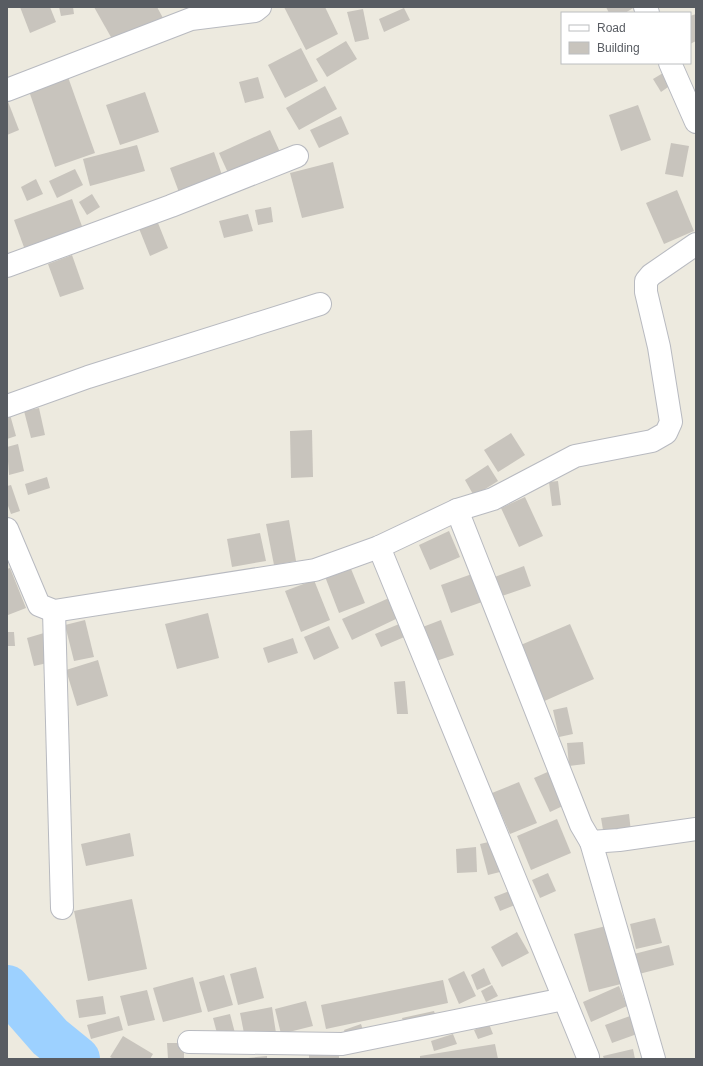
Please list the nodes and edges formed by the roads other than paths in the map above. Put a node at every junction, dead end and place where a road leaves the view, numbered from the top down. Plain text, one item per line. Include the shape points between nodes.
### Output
1 (260, 7) edge
2 (670, 64) edge
3 (7, 90) edge
4 (696, 122) edge
5 (297, 156) dead end
6 (696, 244) edge
7 (7, 266) edge
8 (320, 304) dead end
9 (7, 406) edge
10 (457, 510) junction
11 (7, 529) edge
12 (379, 547) junction
13 (54, 611) junction
14 (696, 829) edge
15 (591, 842) junction
16 (62, 908) dead end
17 (564, 999) junction
18 (189, 1042) dead end
19 (588, 1057) dead end
20 (654, 1059) edge

1 - 3 street via 255,10 191,19
2 - 4 street
5 - 7 street via 171,206
6 - 10 street via 646,281 671,422 666,433 652,441 574,456 493,499
8 - 9 street via 88,377
10 - 12 street
10 - 15 street via 581,824
11 - 13 street via 39,605
12 - 13 street via 315,570
12 - 17 street
13 - 16 street
14 - 15 street
15 - 20 street
17 - 18 street via 342,1044
17 - 19 street

